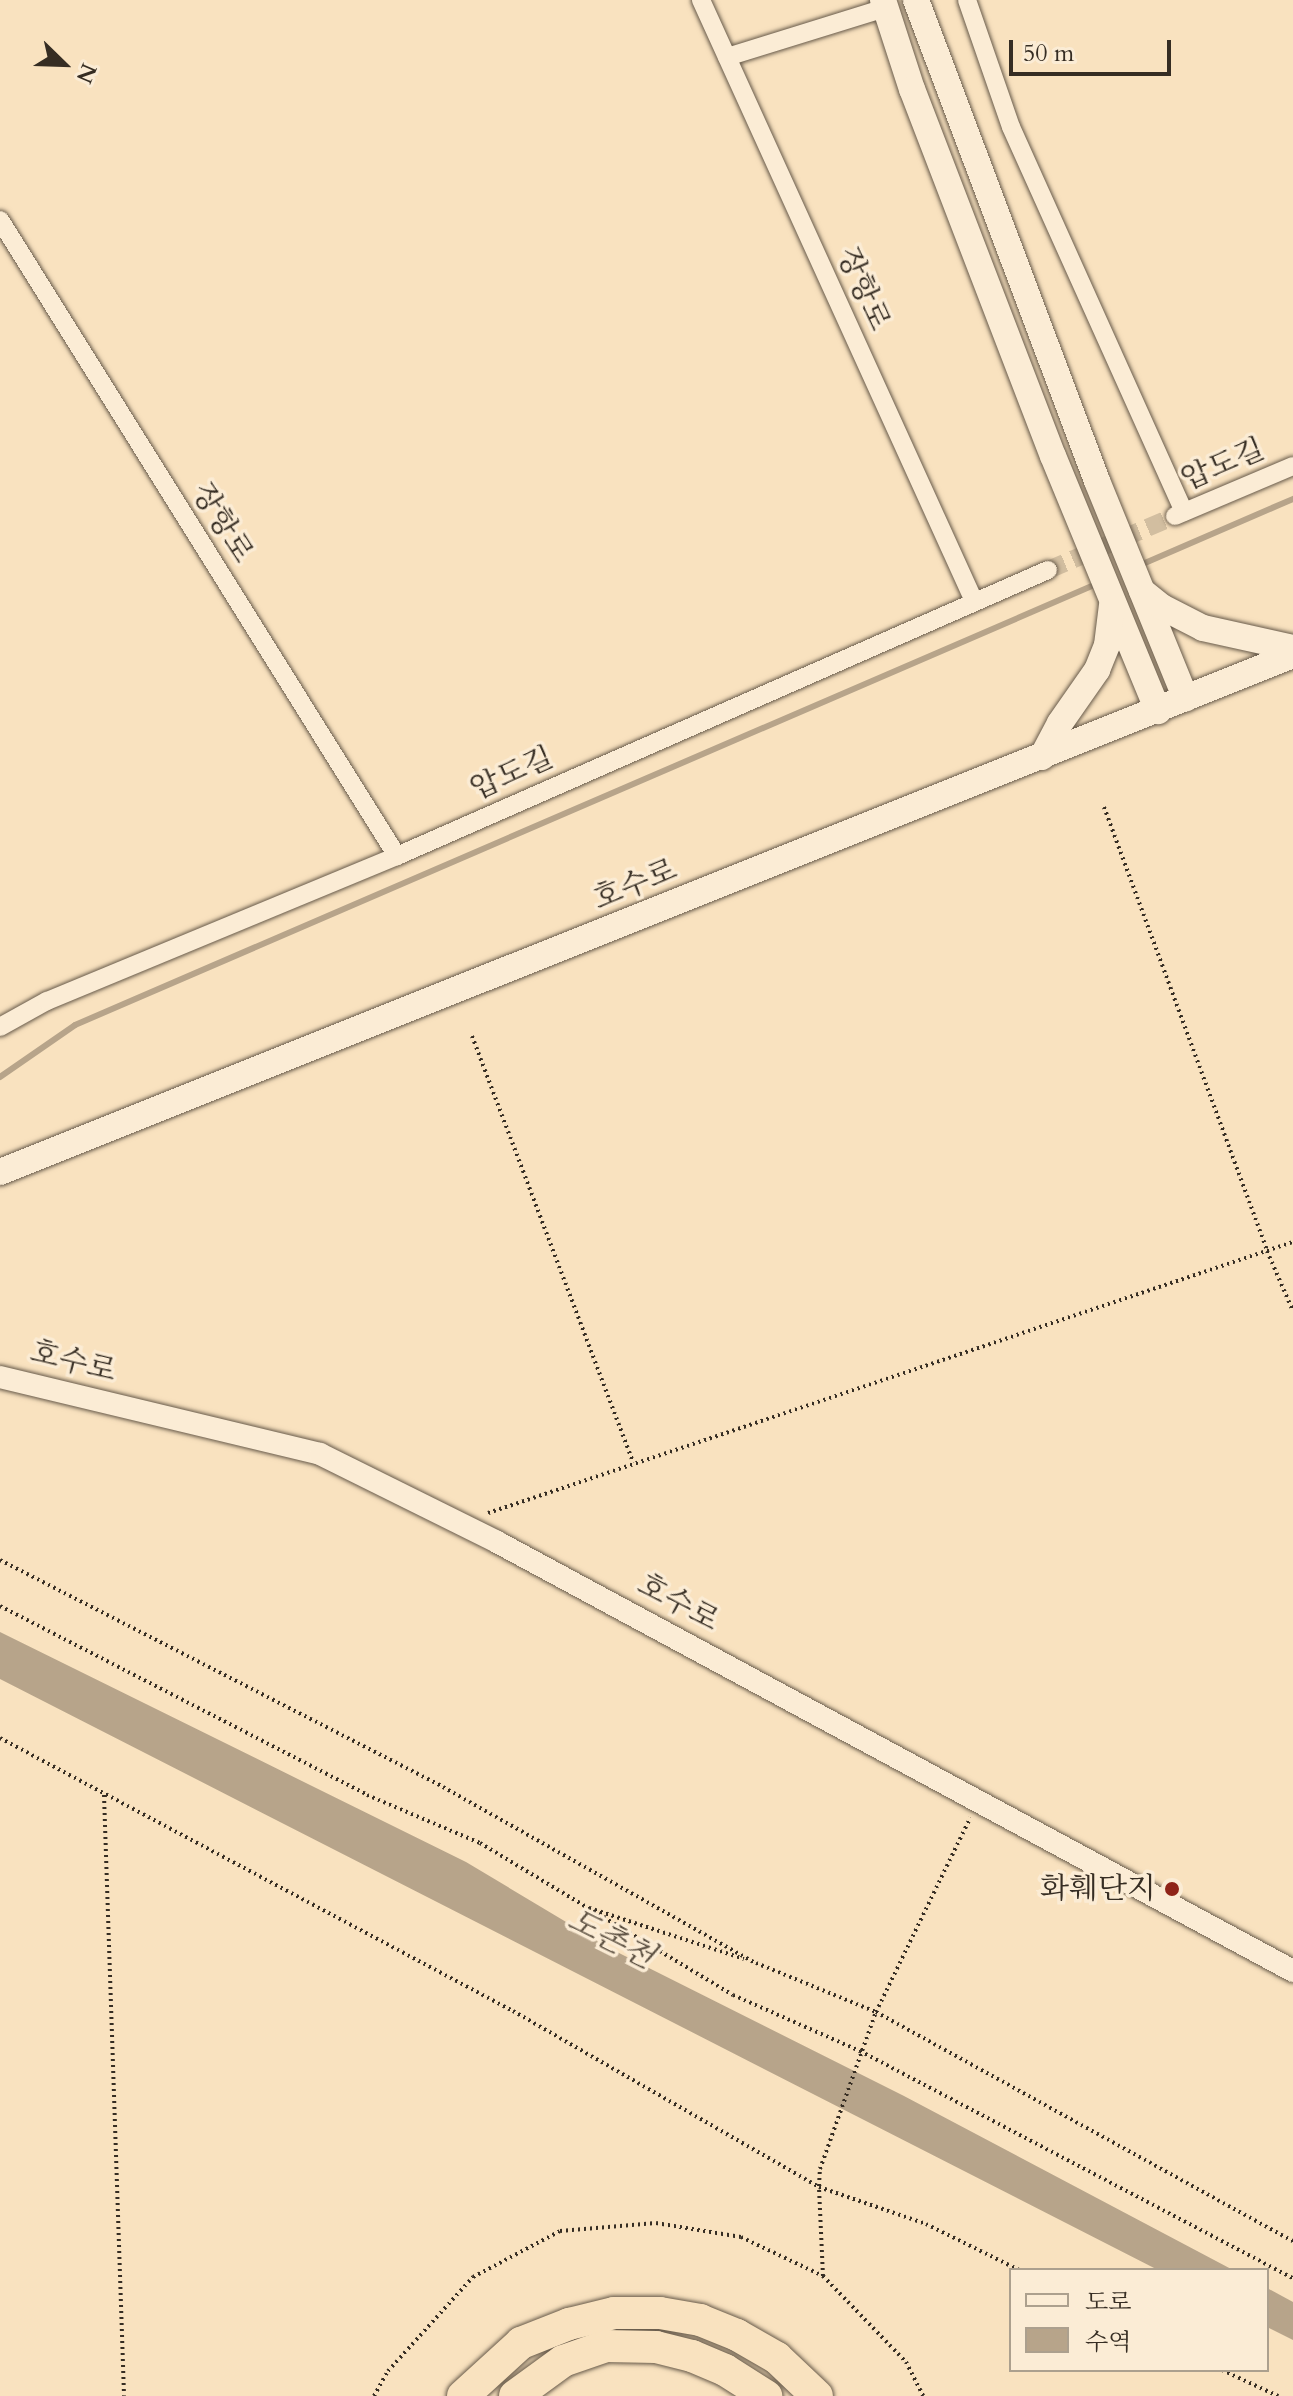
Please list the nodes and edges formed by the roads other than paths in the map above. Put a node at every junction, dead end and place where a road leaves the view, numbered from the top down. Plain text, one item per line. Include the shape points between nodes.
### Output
1 (701, 0) edge
2 (916, 0) edge
3 (967, 0) edge
4 (884, 4) edge
5 (727, 57) junction
6 (0, 220) edge
7 (1293, 466) edge
8 (1048, 570) tunnel mouth
9 (1140, 585) junction
10 (1110, 597) junction
11 (974, 601) junction
12 (1293, 648) edge
13 (1293, 655) edge
14 (1186, 699) junction
15 (1158, 711) junction
16 (1042, 757) junction
17 (397, 856) junction
18 (0, 1027) edge
19 (0, 1172) edge
20 (0, 1377) edge
21 (1293, 1971) edge
22 (463, 2396) edge
23 (515, 2396) edge
24 (766, 2396) edge
25 (817, 2396) edge

1 - 5 street, 장항로
2 - 9 main road
3 - 7 street, 압도길 via 1011,127 1180,514
4 - 5 street
4 - 10 main road via 939,160
5 - 11 street, 장항로
6 - 17 street, 장항로
8 - 11 street, 압도길
9 - 12 main road via 1162,607 1203,628
9 - 14 main road
10 - 15 main road
10 - 16 main road via 1107,645 1097,670
11 - 17 street, 압도길
13 - 14 main road, 호수로
14 - 15 main road, 호수로
15 - 16 main road, 호수로
16 - 19 main road, 호수로
17 - 18 street, 압도길 via 47,1001
20 - 21 street, 호수로 via 320,1454 459,1523
22 - 25 highway via 521,2343 614,2313 660,2313 700,2320 737,2335 777,2358
23 - 24 highway via 563,2361 606,2346 656,2347 692,2356

